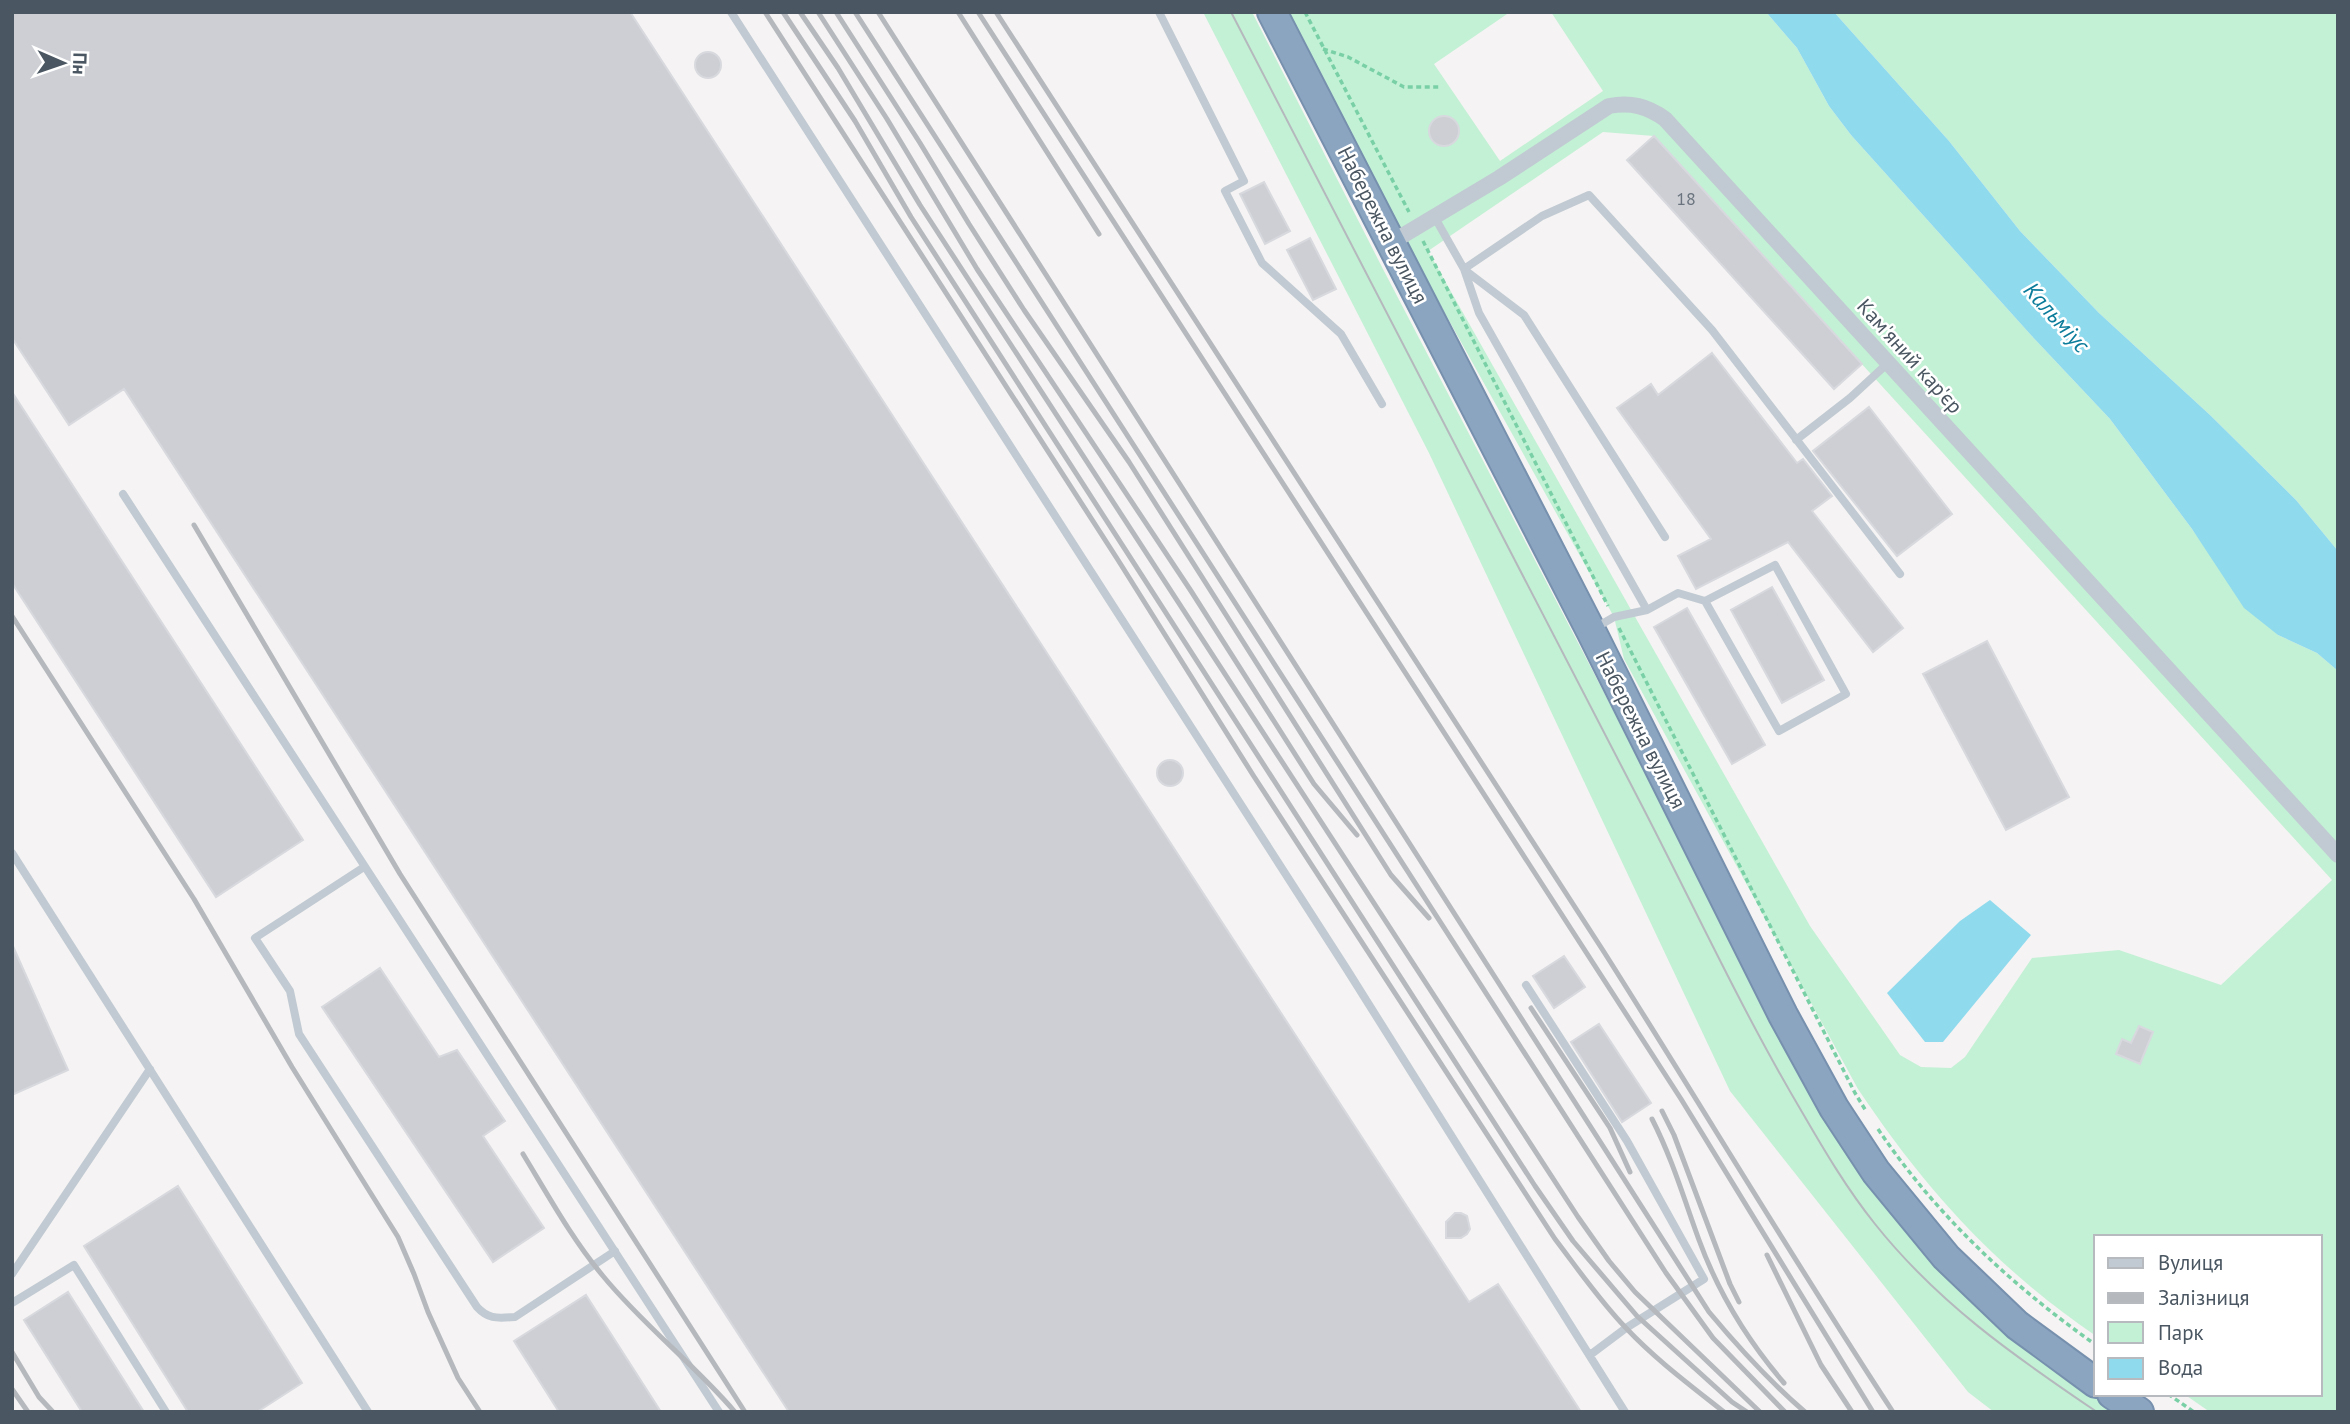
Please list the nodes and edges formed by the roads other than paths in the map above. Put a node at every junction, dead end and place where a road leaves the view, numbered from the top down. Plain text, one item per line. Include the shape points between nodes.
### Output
1 (731, 12) edge
2 (1159, 12) edge
3 (1272, 12) edge
4 (1434, 216) junction
5 (1392, 242) junction
6 (1464, 269) junction
7 (1888, 363) junction
8 (1382, 404) dead end
9 (1796, 440) junction
10 (122, 494) dead end
11 (1665, 537) dead end
12 (1900, 574) dead end
13 (1706, 601) junction
14 (1647, 610) junction
15 (1602, 624) junction
16 (12, 853) edge
17 (2338, 855) edge
18 (364, 867) junction
19 (1526, 985) dead end
20 (150, 1069) junction
21 (615, 1251) junction
22 (12, 1275) edge
23 (12, 1303) edge
24 (1590, 1355) junction
25 (2094, 1382) edge
26 (2115, 1396) edge
27 (166, 1412) edge
28 (368, 1412) edge
29 (719, 1412) edge
30 (1625, 1412) edge
31 (2139, 1412) edge

1 - 24 lane
2 - 8 lane via 1244,181 1225,191 1262,263 1342,334
3 - 5 highway, Набережна вулиця
4 - 5 street, Кам'яний кар'єр
4 - 6 lane
4 - 7 street, Кам'яний кар'єр via 1595,113 1624,103 1639,105 1665,119
5 - 15 highway, Набережна вулиця
6 - 9 lane via 1542,216 1589,195 1712,330
6 - 11 lane via 1524,315
6 - 14 lane via 1479,313
7 - 9 lane
7 - 17 street, Кам'яний кар'єр
9 - 12 lane
10 - 18 lane
13 - 13 lane via 1775,565 1846,694 1779,731
13 - 14 lane via 1678,593
14 - 15 lane
15 - 25 highway, Набережна вулиця via 1783,1015 1875,1172 1920,1228 1993,1304
16 - 20 lane
18 - 21 lane
18 - 21 lane via 255,938 290,991 299,1034 454,1273 484,1316 515,1317
19 - 24 lane via 1627,1141 1704,1279
20 - 22 lane
20 - 28 lane
21 - 29 lane
23 - 27 lane via 74,1265
24 - 30 lane
26 - 31 highway

